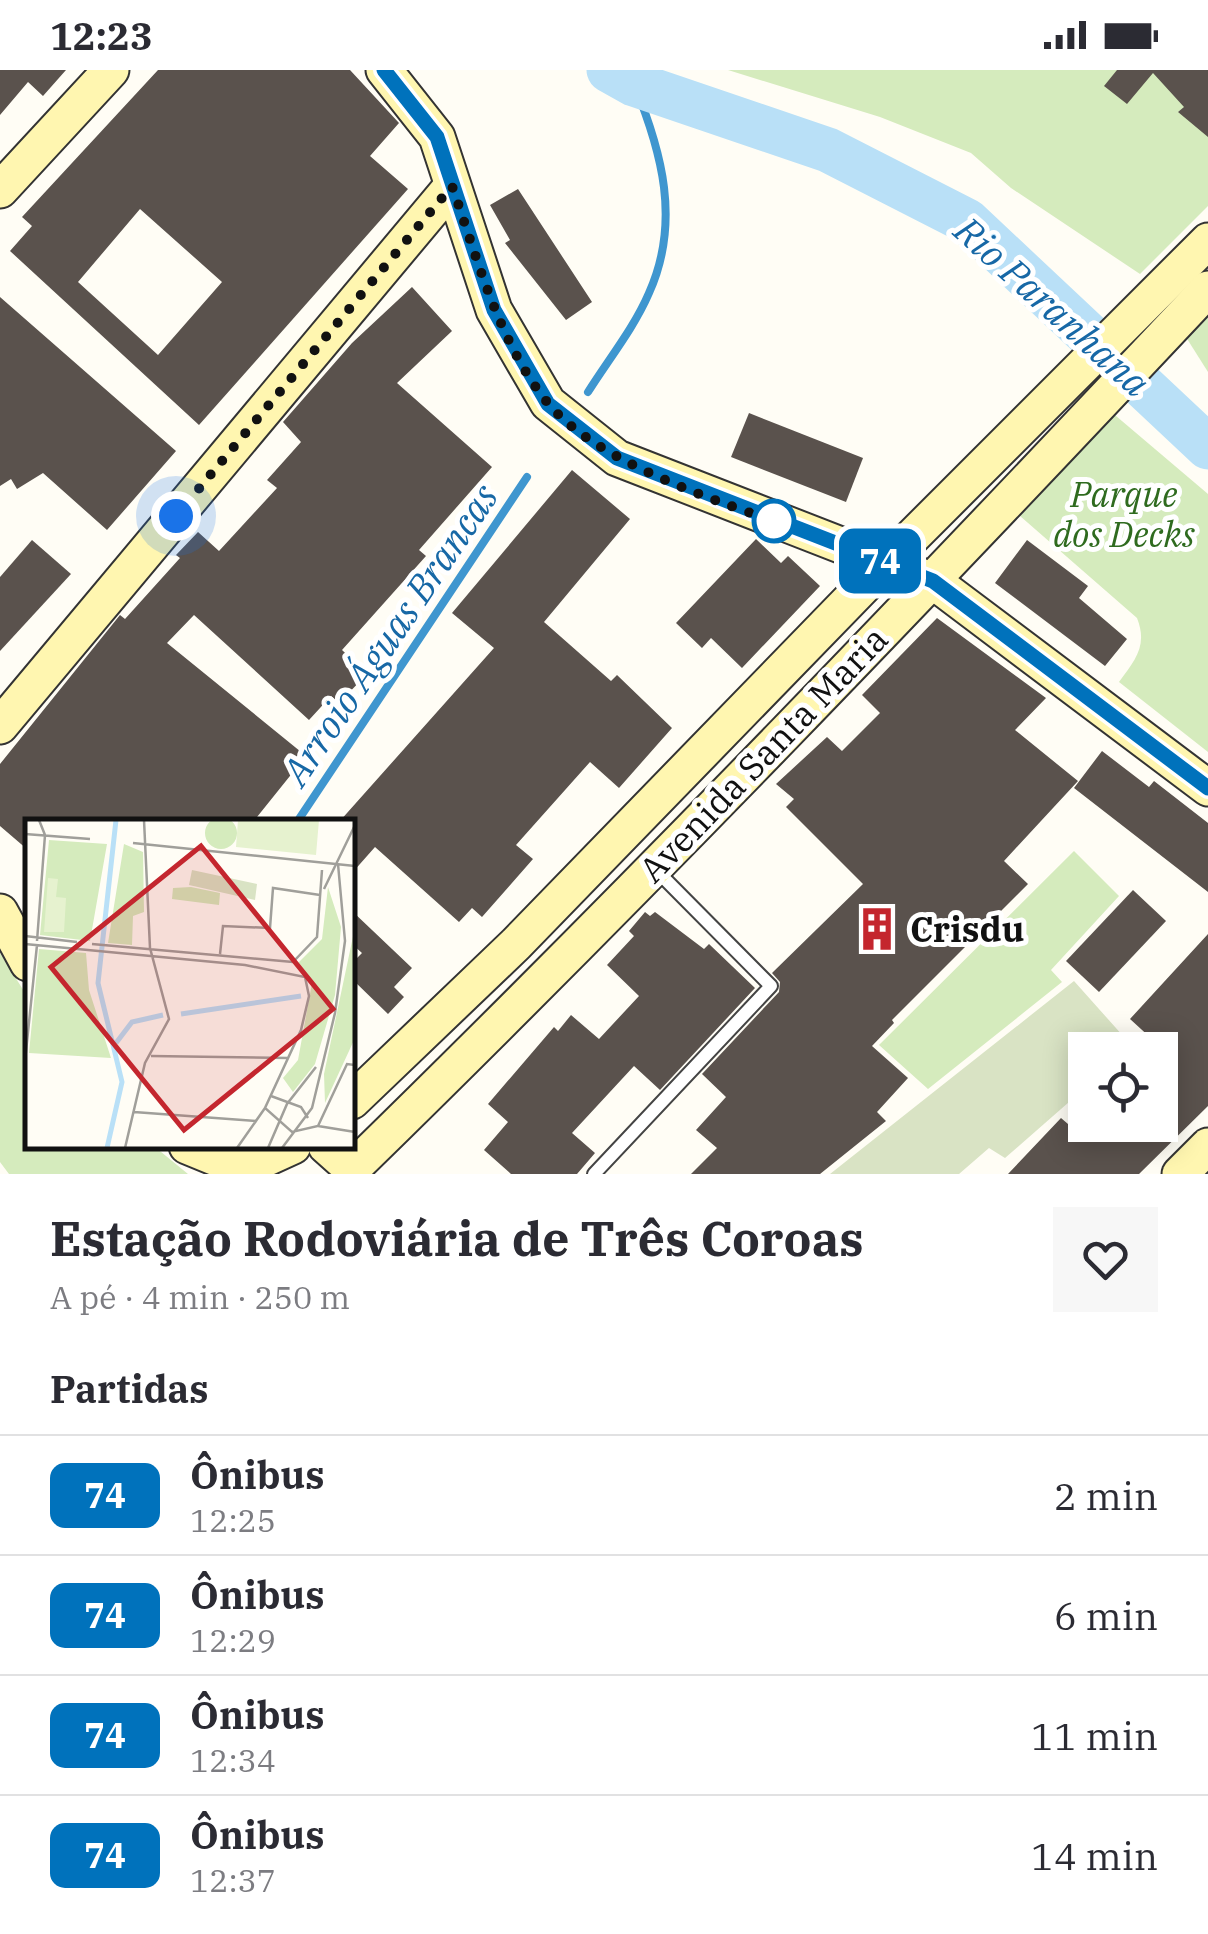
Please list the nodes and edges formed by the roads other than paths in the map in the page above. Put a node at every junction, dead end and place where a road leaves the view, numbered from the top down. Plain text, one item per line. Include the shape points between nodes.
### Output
1 (111, 70) edge
2 (384, 70) edge
3 (452, 186) junction
4 (0, 190) edge
5 (1208, 242) edge
6 (1208, 288) edge
7 (886, 563) junction
8 (933, 581) junction
9 (0, 726) edge
10 (721, 736) junction
11 (753, 765) junction
12 (1208, 788) edge
13 (653, 867) junction
14 (0, 912) edge
15 (516, 944) junction
16 (25, 958) edge
17 (550, 975) junction
18 (355, 1098) edge
19 (1208, 1146) edge
20 (194, 1149) edge
21 (286, 1149) edge
22 (343, 1163) edge
23 (594, 1174) edge
24 (1180, 1174) edge

1 - 4 main road
2 - 3 main road via 437,137
3 - 7 main road via 494,310 548,404 617,458
3 - 9 main road
5 - 7 main road, Avenida Santa Maria
6 - 8 main road, Avenida Santa Maria
7 - 8 main road
7 - 10 main road, Avenida Santa Maria
8 - 11 main road, Avenida Santa Maria
8 - 12 main road
10 - 11 main road
10 - 15 main road, Avenida Santa Maria
11 - 13 main road, Avenida Santa Maria
13 - 17 main road, Avenida Santa Maria
13 - 23 lane via 771,986
14 - 16 main road
15 - 17 main road
15 - 18 main road, Avenida Santa Maria
17 - 22 main road, Avenida Santa Maria
19 - 24 main road
20 - 21 main road via 243,1169

